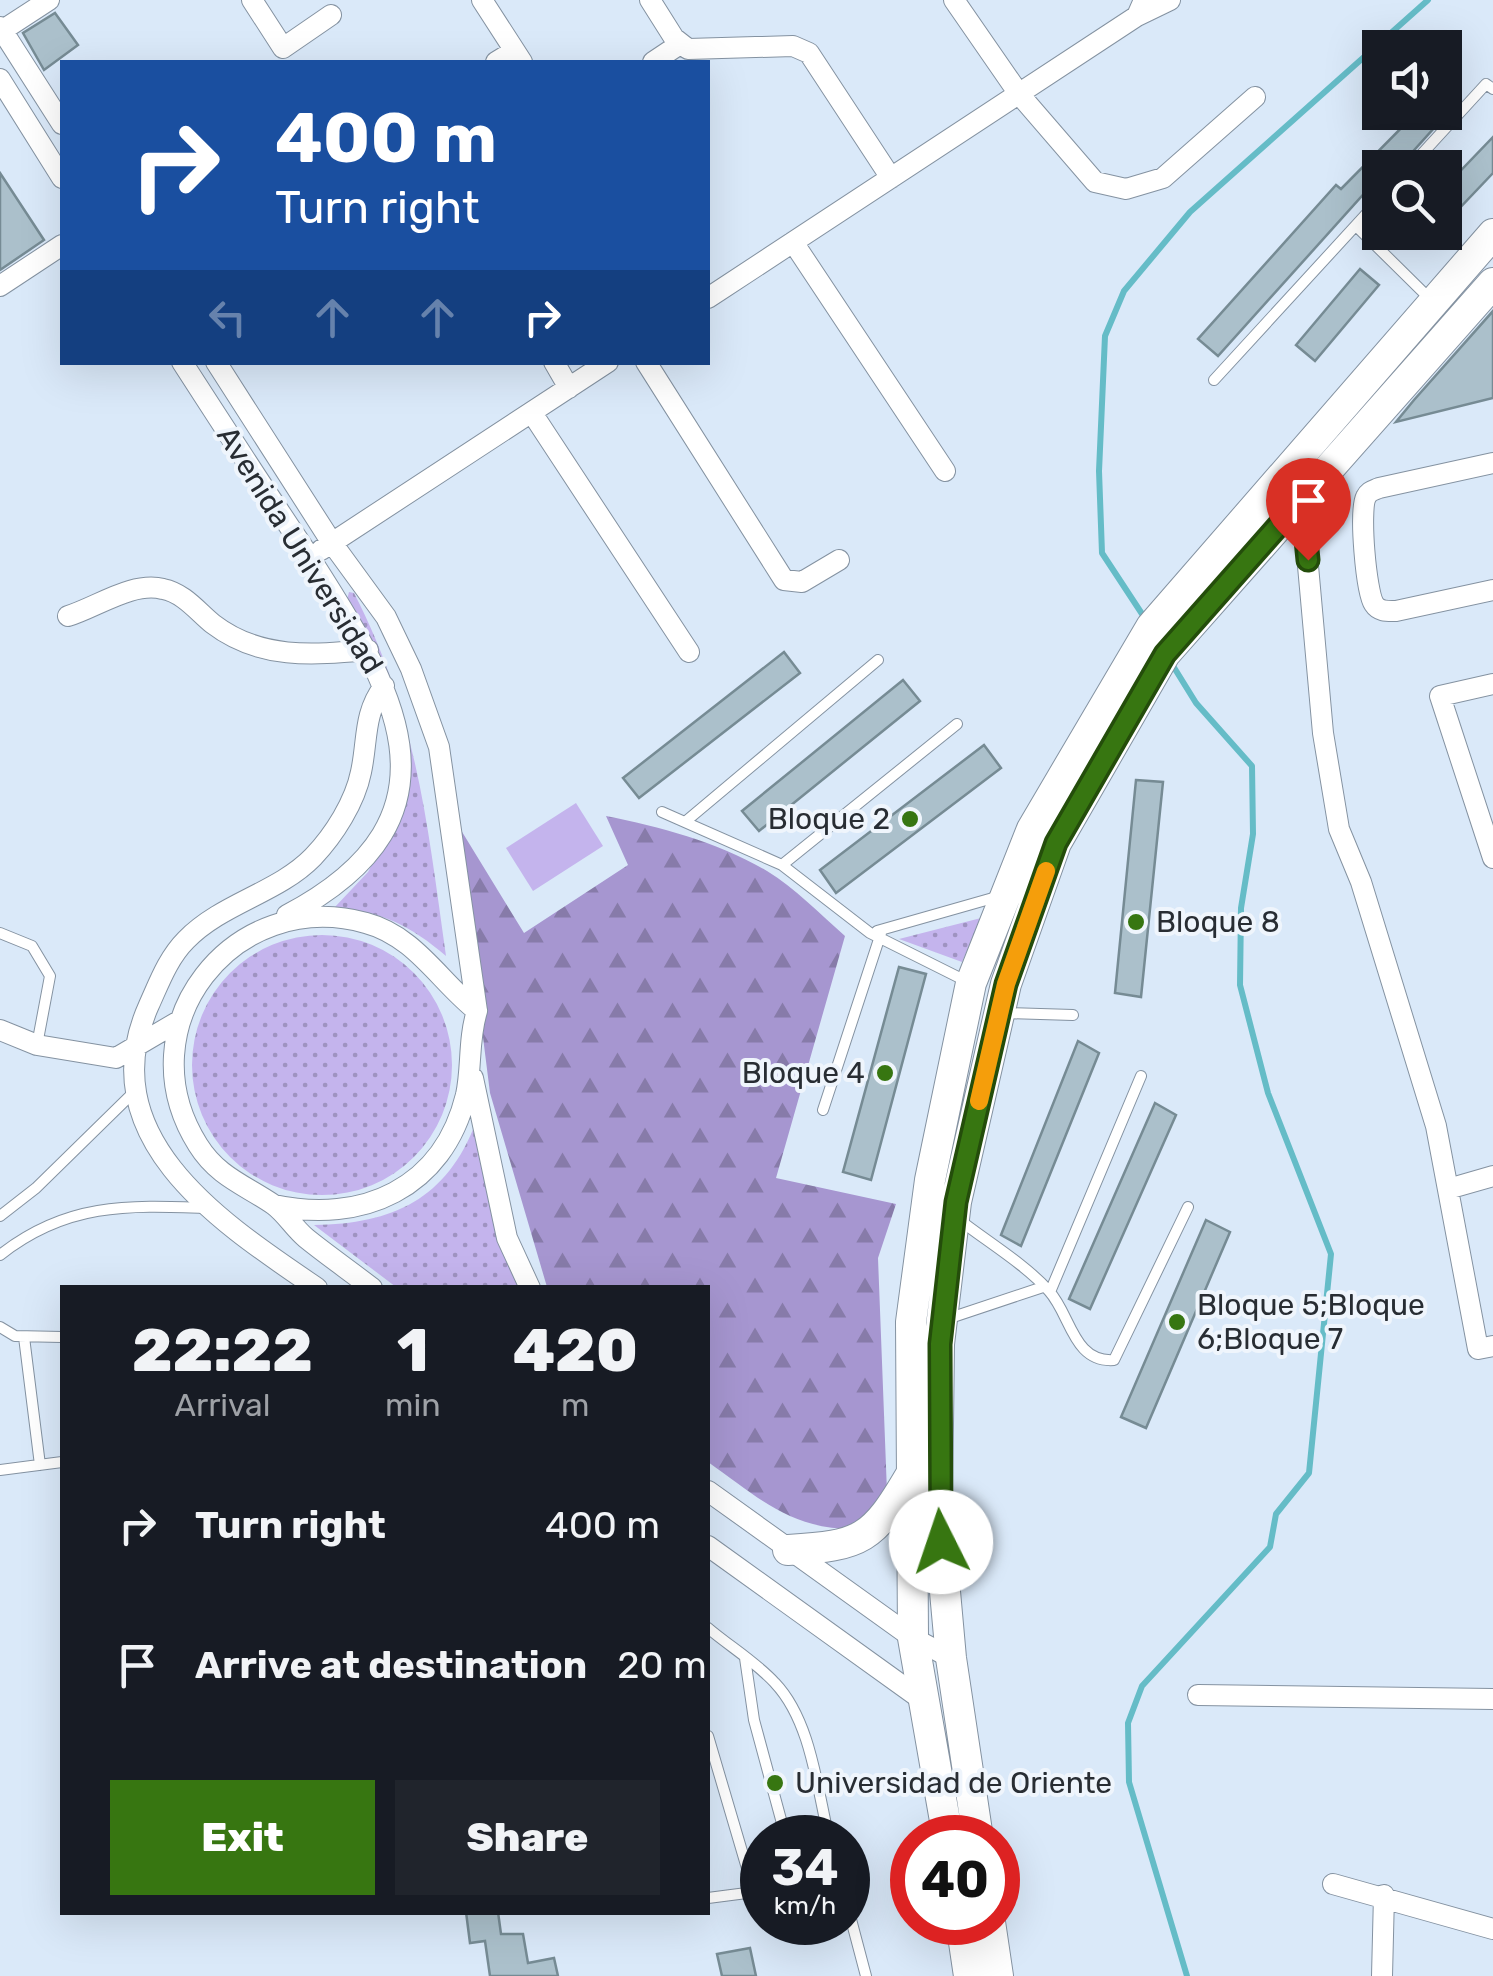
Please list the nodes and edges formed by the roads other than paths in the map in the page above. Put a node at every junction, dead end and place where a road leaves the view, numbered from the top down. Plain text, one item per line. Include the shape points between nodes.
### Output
1 (49, 0) edge
2 (252, 0) edge
3 (482, 0) edge
4 (650, 0) edge
5 (954, 0) edge
6 (1170, 0) edge
7 (1141, 8) edge
8 (331, 15) dead end
9 (1, 29) edge
10 (680, 44) junction
11 (511, 59) edge
12 (656, 60) edge
13 (0, 79) edge
14 (1493, 89) edge
15 (1019, 94) junction
16 (1255, 98) dead end
17 (60, 121) edge
18 (1426, 150) edge
19 (60, 175) edge
20 (891, 178) junction
21 (1362, 219) edge
22 (1356, 226) junction
23 (1493, 234) edge
24 (793, 242) junction
25 (60, 246) edge
26 (1493, 282) edge
27 (0, 286) edge
28 (710, 297) edge
29 (1434, 302) junction
30 (184, 365) edge
31 (218, 365) edge
32 (556, 365) edge
33 (604, 365) edge
34 (648, 365) edge
35 (1214, 380) dead end
36 (570, 388) junction
37 (532, 413) junction
38 (1493, 464) edge
39 (945, 472) dead end
40 (1302, 499) junction
41 (332, 542) junction
42 (309, 558) junction
43 (838, 560) dead end
44 (1493, 590) edge
45 (68, 616) dead end
46 (368, 650) junction
47 (689, 652) dead end
48 (878, 660) dead end
49 (1493, 684) edge
50 (384, 686) junction
51 (958, 724) dead end
52 (662, 812) dead end
53 (685, 822) junction
54 (1493, 858) edge
55 (782, 866) junction
56 (1006, 895) junction
57 (268, 925) junction
58 (0, 934) edge
59 (877, 934) junction
60 (970, 983) junction
61 (477, 1011) junction
62 (999, 1013) junction
63 (1073, 1016) dead end
64 (179, 1021) junction
65 (0, 1030) edge
66 (36, 1045) junction
67 (134, 1048) junction
68 (469, 1063) junction
69 (1141, 1076) dead end
70 (135, 1092) junction
71 (822, 1110) dead end
72 (1493, 1176) edge
73 (1448, 1189) junction
74 (265, 1201) junction
75 (1188, 1207) dead end
76 (210, 1208) junction
77 (0, 1216) edge
78 (954, 1216) junction
79 (229, 1224) junction
80 (0, 1255) edge
81 (314, 1285) edge
82 (368, 1285) edge
83 (529, 1285) edge
84 (1047, 1289) junction
85 (942, 1320) junction
86 (0, 1327) edge
87 (24, 1337) junction
88 (60, 1337) edge
89 (1493, 1346) edge
90 (60, 1462) edge
91 (40, 1465) junction
92 (0, 1470) edge
93 (912, 1473) junction
94 (710, 1492) edge
95 (710, 1547) edge
96 (788, 1550) junction
97 (710, 1630) edge
98 (913, 1638) junction
99 (745, 1658) junction
100 (951, 1658) junction
101 (1198, 1694) dead end
102 (1493, 1698) edge
103 (925, 1702) junction
104 (961, 1723) junction
105 (710, 1742) edge
106 (780, 1815) edge
107 (823, 1815) edge
108 (944, 1815) edge
109 (975, 1815) edge
110 (740, 1836) edge
111 (1332, 1884) dead end
112 (740, 1894) edge
113 (1384, 1895) junction
114 (710, 1898) edge
115 (1493, 1929) edge
116 (858, 1945) edge
117 (964, 1945) edge
118 (993, 1945) edge
119 (866, 1976) edge
120 (969, 1976) edge
121 (998, 1976) edge
122 (1382, 1976) edge

1 - 9 street
2 - 8 street via 283,48
3 - 11 street
4 - 10 street
5 - 15 street
6 - 7 street
7 - 15 street
9 - 17 street
10 - 12 street
10 - 20 street via 697,51 792,46 809,53
13 - 19 street
14 - 18 lane via 1486,84
15 - 16 street via 1095,182 1126,188 1164,178
15 - 20 street
20 - 24 street
21 - 22 lane
22 - 29 lane
22 - 35 lane
23 - 29 street
24 - 28 street
24 - 39 street
25 - 27 street
26 - 40 street
29 - 56 street via 1151,627 1032,830
30 - 42 street, Avenida Universidad
31 - 41 street, Avenida Universidad
32 - 36 street
33 - 36 street
34 - 43 street via 784,580 802,582
36 - 37 street
37 - 41 street
37 - 47 street
38 - 44 street via 1378,488 1364,506 1376,606 1391,612
40 - 62 street via 1165,654 1056,843
40 - 73 street via 1323,732 1339,829 1436,1126
41 - 42 street
41 - 61 street, Avenida Universidad via 386,616 438,747
42 - 46 street, Avenida Universidad
45 - 46 street via 133,590 163,588 262,651
46 - 50 street, Avenida Universidad
48 - 53 lane
49 - 54 street via 1440,696
50 - 57 street, Avenida Universidad via 402,762 396,806 382,836 341,882
50 - 67 street via 367,717 361,775 341,820 311,859 185,940 167,966
51 - 55 lane
52 - 53 lane
53 - 55 lane
55 - 59 lane
56 - 59 lane
56 - 60 street
57 - 61 street via 320,916 371,924 402,939
57 - 64 street via 227,950 195,987
58 - 66 lane via 32,946 50,976
59 - 60 lane
59 - 71 lane
60 - 93 street via 930,1180 911,1322
61 - 68 street
62 - 63 lane
62 - 78 street
64 - 67 street
64 - 74 street via 175,1081 188,1128 216,1168
65 - 66 street
66 - 67 street via 116,1058
67 - 70 street
68 - 74 street via 460,1118 410,1183 360,1208 333,1212
68 - 83 street via 507,1238
69 - 84 lane
70 - 76 street via 148,1132 180,1182
70 - 77 lane
72 - 73 street
73 - 89 street via 1478,1349
74 - 79 street
74 - 82 street
75 - 84 lane via 1114,1360 1087,1354
76 - 79 street
76 - 80 lane via 115,1205 34,1228
78 - 84 lane
78 - 85 street
79 - 81 street
84 - 85 lane
85 - 100 street via 937,1503
86 - 87 lane
87 - 88 lane
87 - 91 lane
90 - 91 lane
91 - 92 lane
93 - 96 street via 887,1516 860,1540
93 - 98 street
94 - 96 street
95 - 103 street
96 - 98 street
97 - 99 lane
98 - 100 street
98 - 103 street
99 - 106 lane
99 - 107 lane via 788,1700
100 - 104 street
101 - 102 street
103 - 104 street
103 - 108 street
104 - 109 street
105 - 110 lane
111 - 113 street
112 - 114 lane
113 - 115 street
113 - 122 street
116 - 119 lane
117 - 120 street
118 - 121 street

